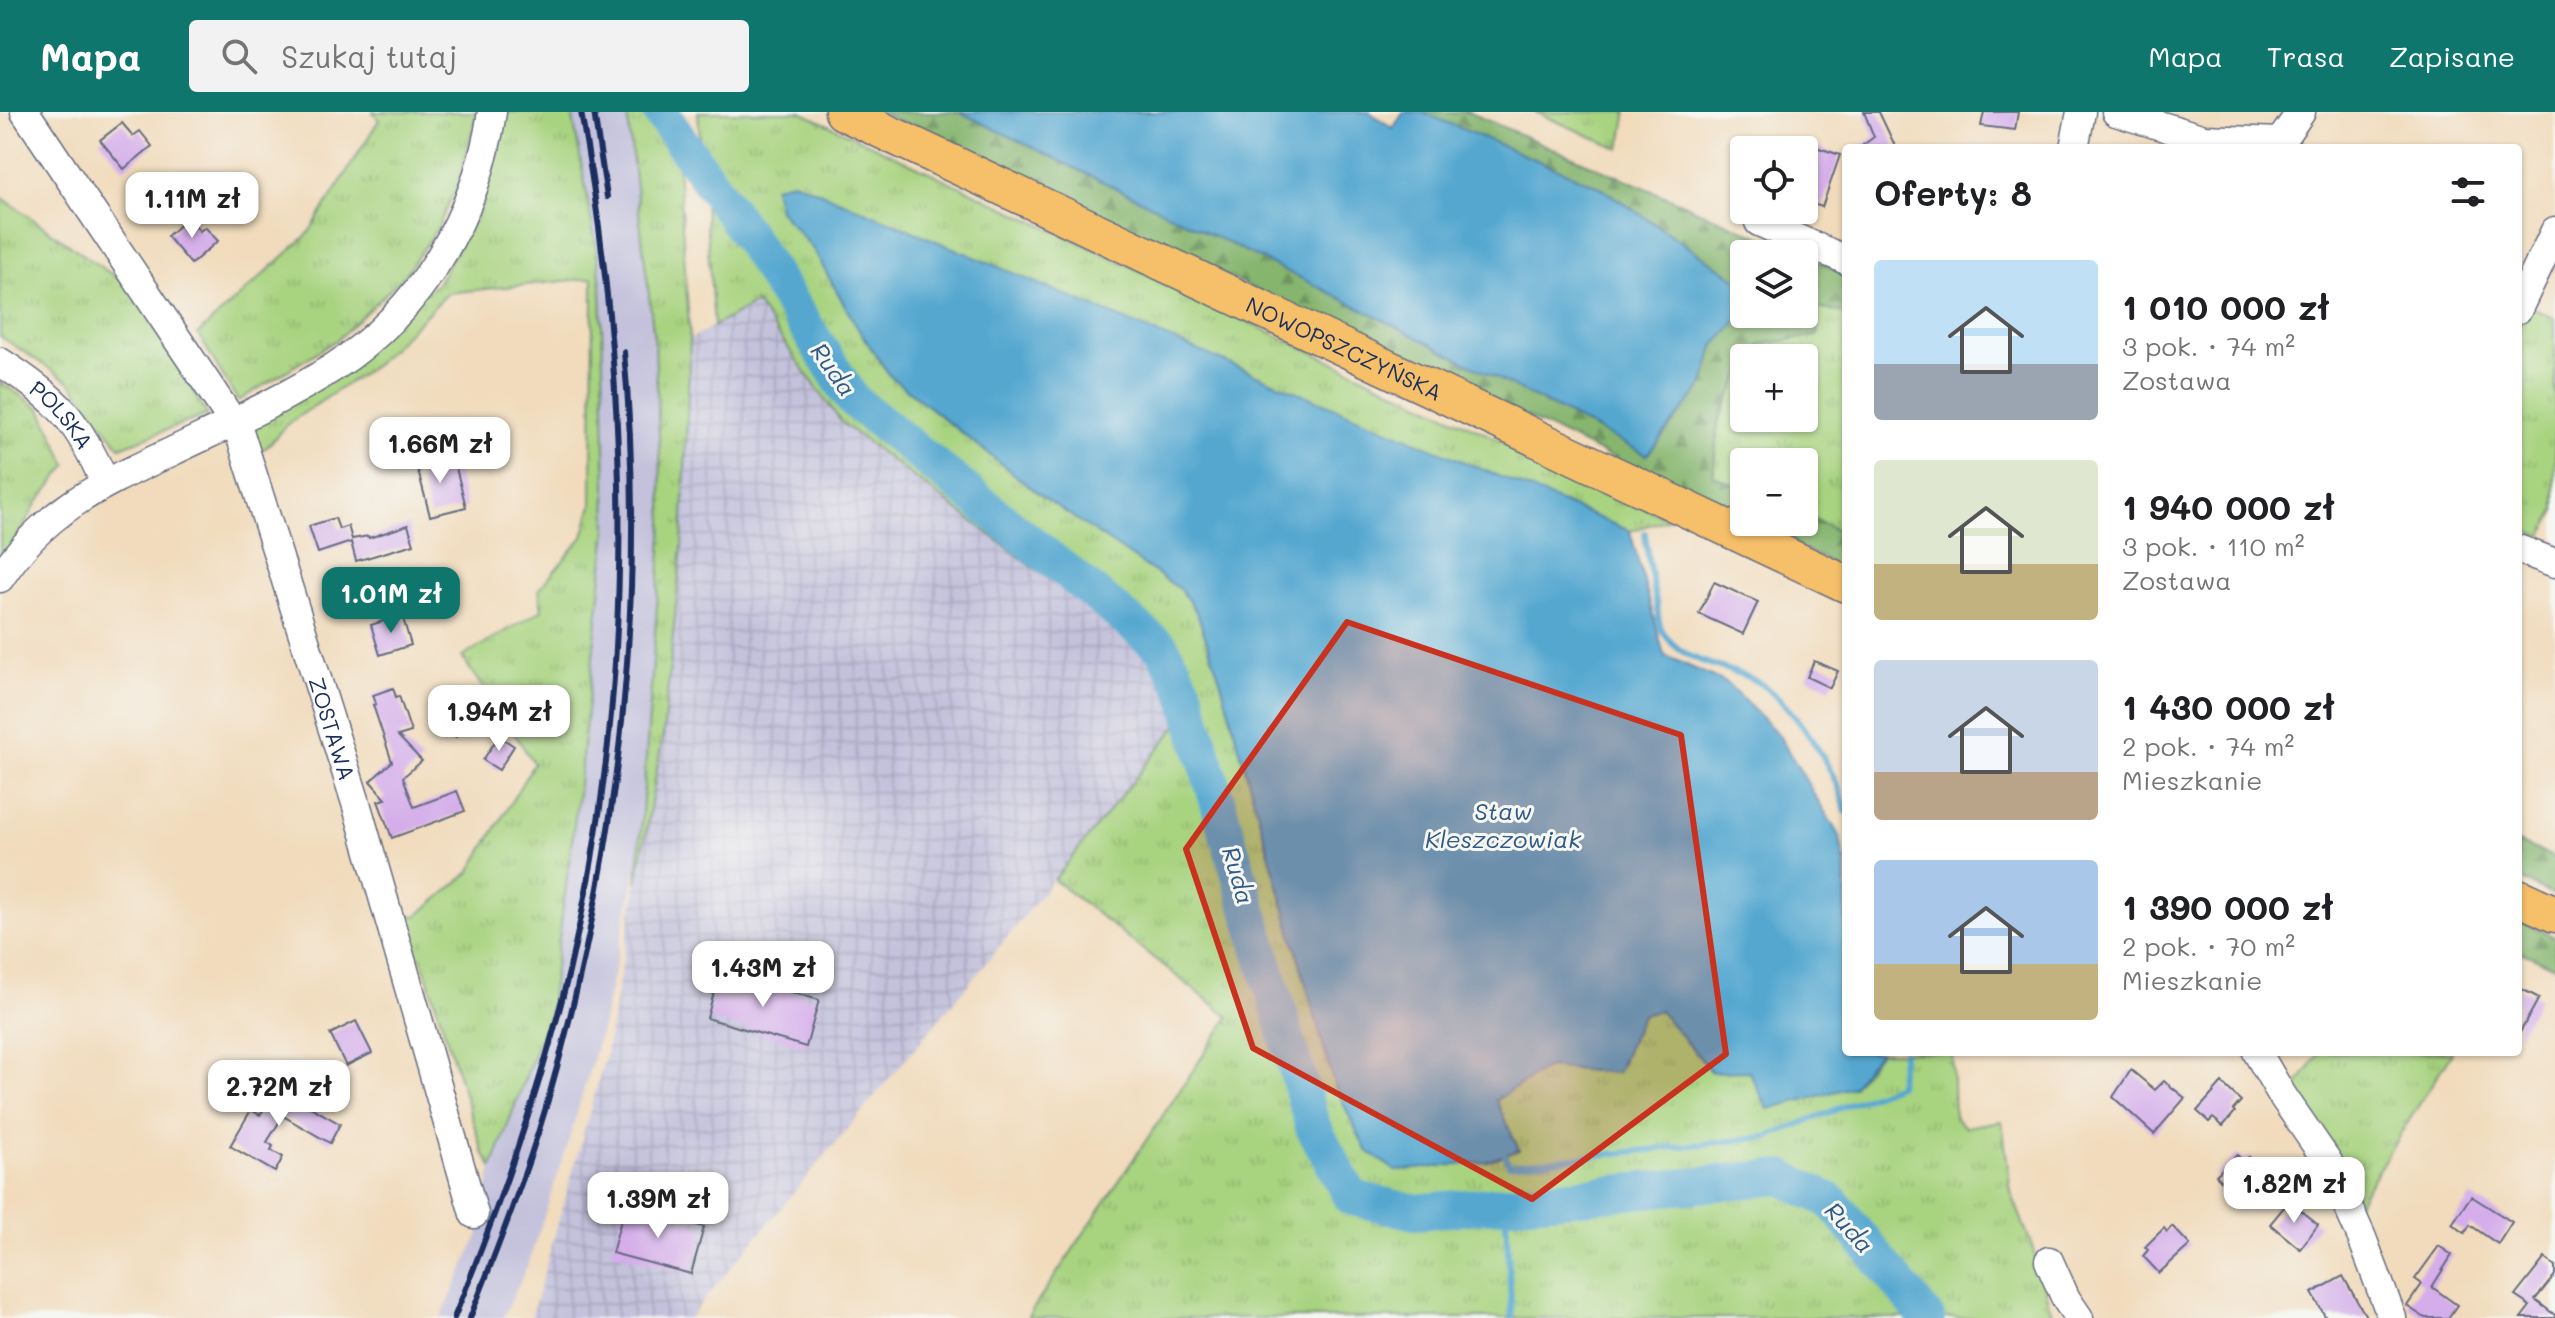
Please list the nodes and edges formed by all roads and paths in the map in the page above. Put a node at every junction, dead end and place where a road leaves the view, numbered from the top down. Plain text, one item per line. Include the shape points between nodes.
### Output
1 (25, 112) edge
2 (492, 112) edge
3 (843, 112) edge
4 (2081, 112) edge
5 (2116, 112) edge
6 (2301, 112) edge
7 (2075, 144) edge
8 (1764, 224) edge
9 (2555, 231) edge
10 (1842, 258) edge
11 (2522, 301) edge
12 (0, 362) edge
13 (233, 422) junction
14 (105, 483) junction
15 (2522, 550) edge
16 (2552, 554) edge
17 (0, 578) edge
18 (1842, 582) edge
19 (2522, 899) edge
20 (2555, 914) edge
21 (2259, 1056) edge
22 (474, 1214) dead end
23 (2049, 1261) dead end
24 (2079, 1318) edge
25 (2392, 1318) edge

1 - 13 street, ZOSTAWA
2 - 13 street via 465,211 412,297 335,366
3 - 18 main road, NOWOPSZCZYŃSKA
4 - 7 street
5 - 6 street via 2204,139 2280,142
8 - 10 street
9 - 11 street
12 - 14 street, POLSKA via 69,416
13 - 14 street
13 - 22 street, ZOSTAWA via 356,803
14 - 17 street via 38,530
15 - 16 street
19 - 20 main road
21 - 25 street via 2328,1162
23 - 24 street

